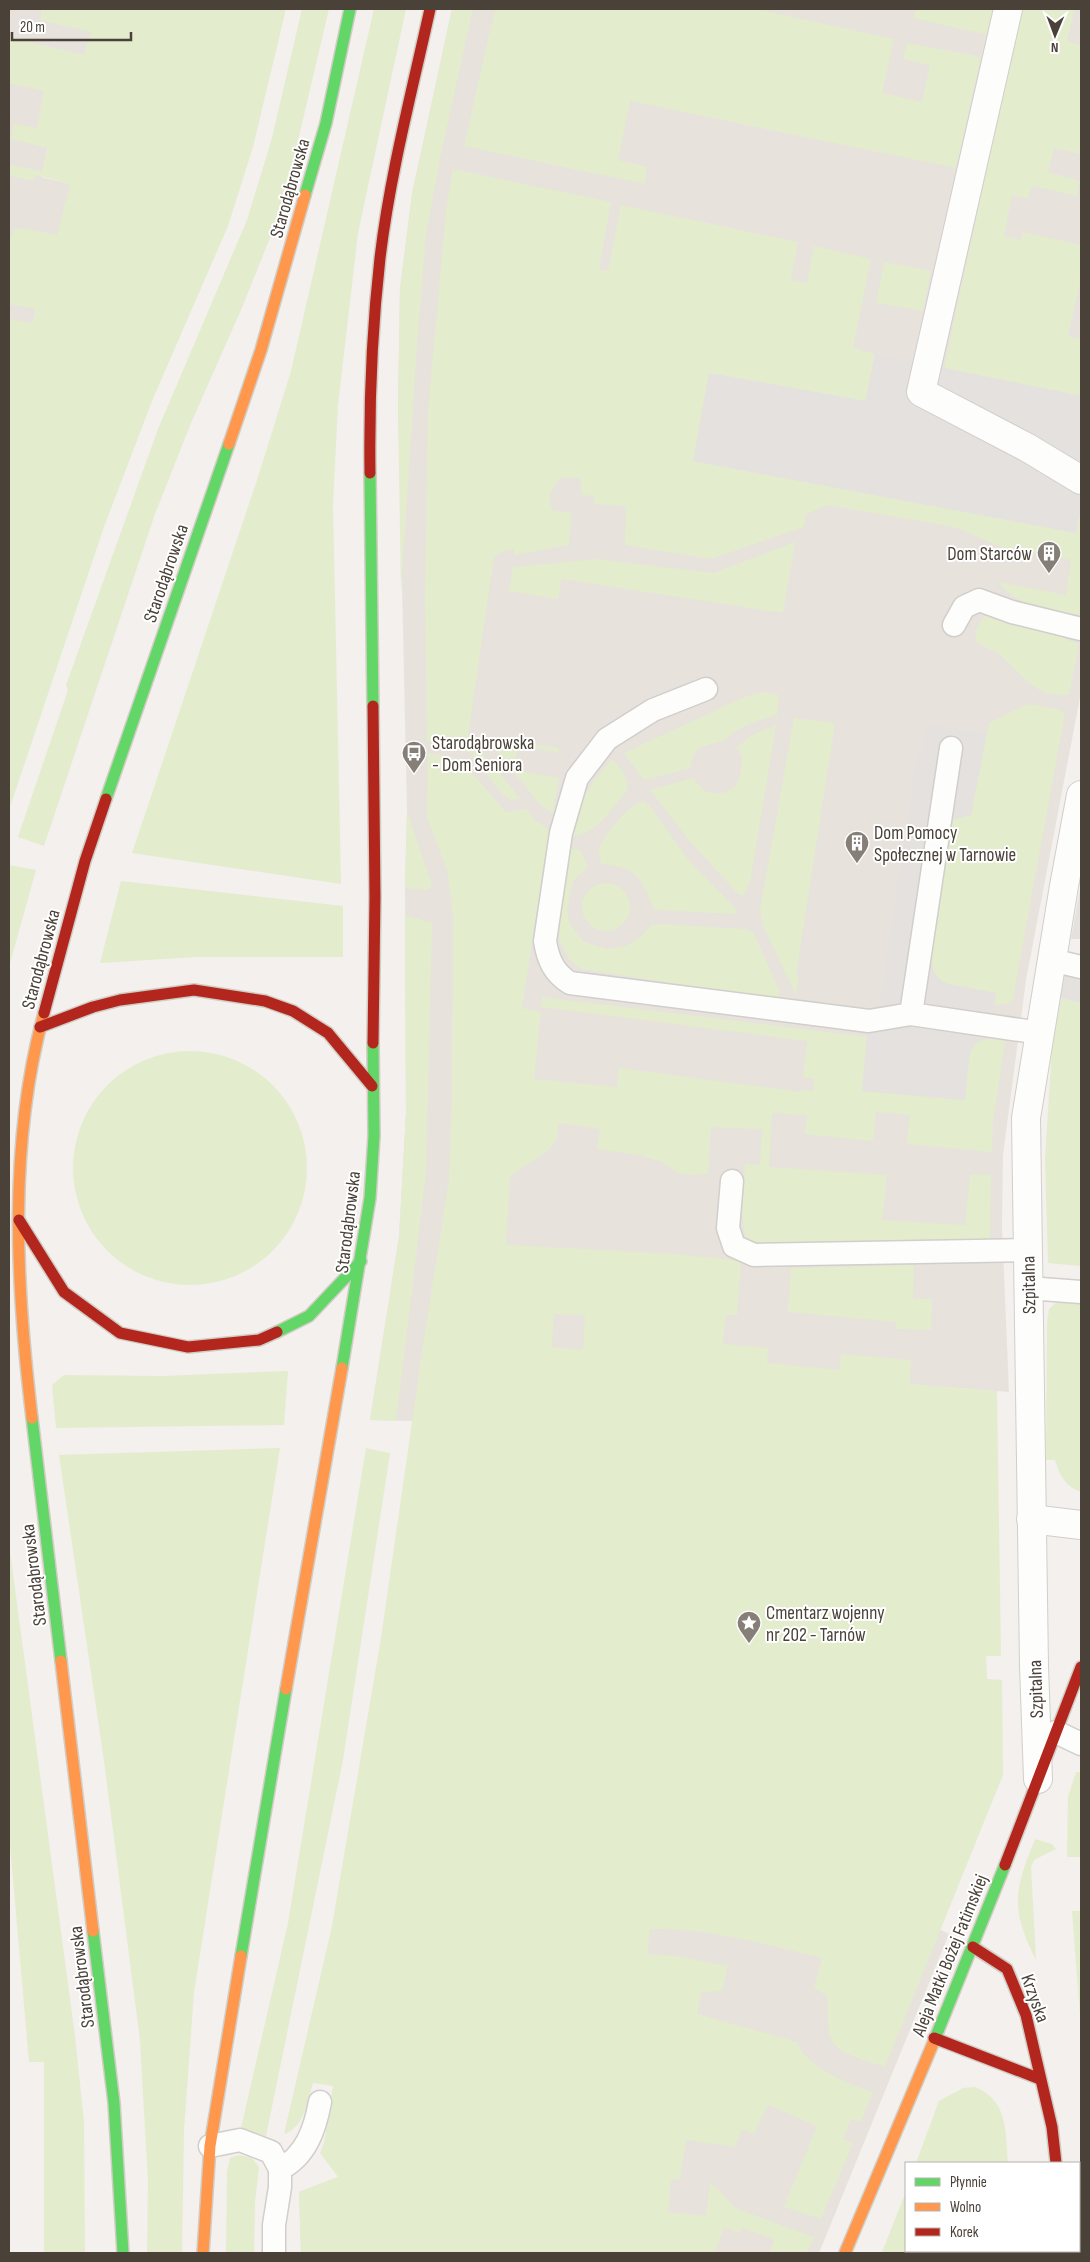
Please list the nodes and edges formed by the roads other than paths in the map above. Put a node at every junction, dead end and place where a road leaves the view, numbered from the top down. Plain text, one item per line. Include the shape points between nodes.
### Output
1 (350, 9) edge
2 (430, 9) edge
3 (1008, 9) edge
4 (1081, 480) edge
5 (954, 625) dead end
6 (1081, 629) edge
7 (706, 689) dead end
8 (951, 748) dead end
9 (1081, 795) edge
10 (1052, 960) junction
11 (1081, 967) edge
12 (911, 1014) junction
13 (40, 1028) junction
14 (1040, 1033) junction
15 (372, 1086) junction
16 (732, 1181) dead end
17 (19, 1220) junction
18 (1028, 1250) junction
19 (361, 1261) junction
20 (1028, 1288) junction
21 (1081, 1292) edge
22 (1032, 1518) junction
23 (1081, 1524) edge
24 (1081, 1667) edge
25 (1056, 1732) junction
26 (1081, 1744) edge
27 (1038, 1779) junction
28 (973, 1948) junction
29 (934, 2038) junction
30 (1040, 2079) junction
31 (320, 2102) dead end
32 (210, 2146) junction
33 (1056, 2162) edge
34 (280, 2169) junction
35 (123, 2253) edge
36 (203, 2253) edge
37 (274, 2253) edge
38 (845, 2253) edge

1 - 13 street, Starodąbrowska via 326,123 260,350 85,861
2 - 15 street, Starodąbrowska via 398,155 380,257 369,399 375,887
3 - 4 street via 920,392 1028,448
5 - 6 lane via 964,607 979,600 1012,612
7 - 12 lane via 653,710 607,739 577,778 561,833 545,941 547,956 554,968 570,983 786,1011 869,1021
8 - 12 lane
9 - 10 street, Szpitalna
10 - 11 lane
10 - 14 street, Szpitalna
12 - 14 lane
13 - 15 street via 93,1006 194,990 264,1001 293,1011 328,1032
13 - 17 street, Starodąbrowska via 28,1091
14 - 18 street, Szpitalna via 1026,1118
15 - 19 street, Starodąbrowska via 374,1136
16 - 18 lane via 728,1228 734,1246 754,1255
17 - 19 street via 64,1292 120,1333 188,1348 259,1340 308,1316
17 - 35 street, Starodąbrowska via 20,1305 28,1388 114,2103
18 - 20 street, Szpitalna
19 - 32 street, Starodąbrowska
20 - 21 lane
20 - 22 street, Szpitalna
22 - 23 street
22 - 27 street, Szpitalna
24 - 25 street, Aleja Matki Bożej Fatimskiej
25 - 26 lane
25 - 27 street, Aleja Matki Bożej Fatimskiej
27 - 28 street, Aleja Matki Bożej Fatimskiej
28 - 29 street, Aleja Matki Bożej Fatimskiej
28 - 30 street, Krzyska via 1006,1969 1026,2015
29 - 30 street
29 - 38 street, Aleja Matki Bożej Fatimskiej
30 - 33 street, Krzyska via 1052,2127
31 - 34 lane via 316,2124 305,2147 293,2162
32 - 34 lane via 240,2140 271,2152
32 - 36 street, Starodąbrowska
34 - 37 lane

